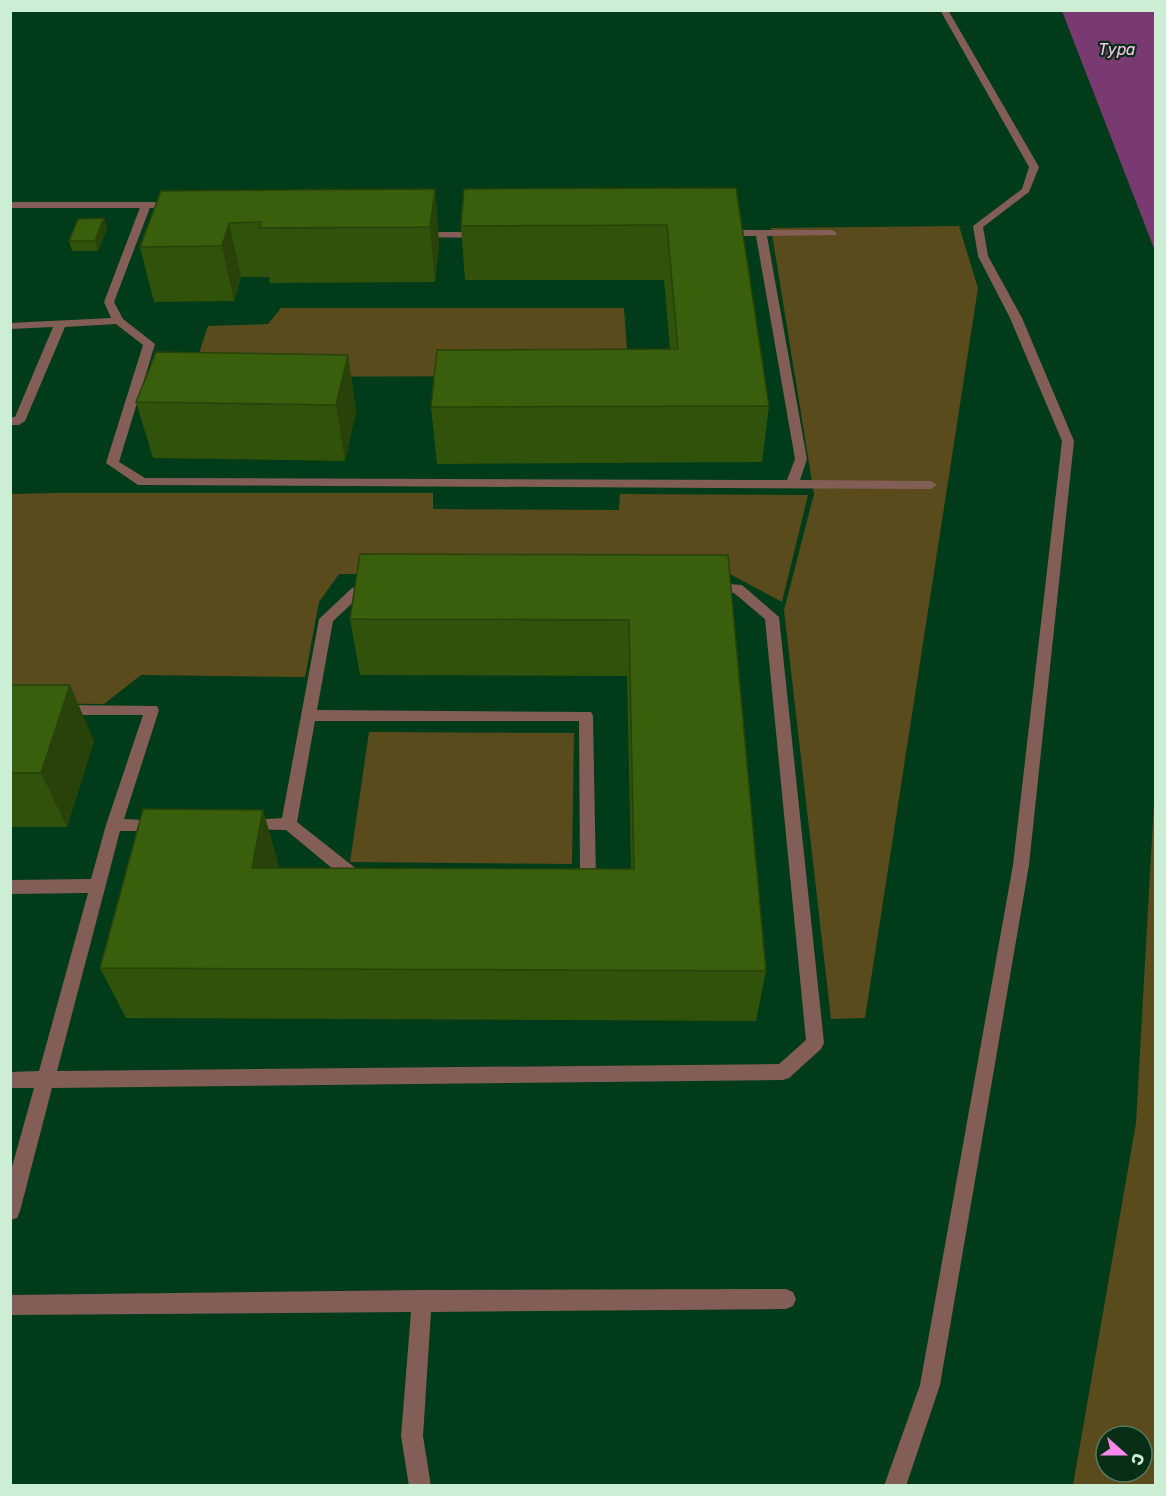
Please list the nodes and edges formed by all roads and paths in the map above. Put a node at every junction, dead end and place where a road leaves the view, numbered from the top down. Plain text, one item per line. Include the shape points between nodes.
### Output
1 (944, 10) edge
2 (10, 205) edge
3 (146, 205) junction
4 (191, 206) edge
5 (713, 233) edge
6 (761, 233) junction
7 (832, 233) dead end
8 (488, 234) edge
9 (405, 235) edge
10 (118, 321) junction
11 (10, 326) edge
12 (60, 326) junction
13 (10, 421) edge
14 (792, 484) junction
15 (931, 485) dead end
16 (701, 588) edge
17 (392, 591) edge
18 (46, 710) edge
19 (307, 715) junction
20 (289, 824) junction
21 (114, 825) junction
22 (172, 825) edge
23 (231, 825) edge
24 (367, 879) edge
25 (565, 880) edge
26 (97, 886) junction
27 (10, 887) edge
28 (46, 1079) junction
29 (10, 1080) edge
30 (10, 1211) edge
31 (786, 1299) dead end
32 (422, 1300) junction
33 (10, 1305) edge
34 (420, 1485) edge
35 (895, 1485) edge

1 - 35 street via 1034,167 1026,190 978,226 982,256 1016,318 1068,441 1021,865 930,1385
2 - 3 street
3 - 4 street
3 - 10 street via 140,236 109,302
5 - 6 street
6 - 7 street
6 - 14 street via 801,459
8 - 9 street
10 - 12 street
10 - 14 street via 149,344 112,463 142,482
11 - 12 street
12 - 13 street via 19,421
14 - 15 street
16 - 28 street via 737,588 772,617 815,1043 783,1072
17 - 19 street via 357,591 326,618
18 - 21 street via 152,710
19 - 20 street
19 - 25 street via 586,716 588,880
20 - 23 street
20 - 24 street via 356,879
21 - 22 street
21 - 26 street
26 - 27 street
26 - 28 street
28 - 29 street
28 - 30 street
31 - 32 street
32 - 33 street
32 - 34 street via 412,1436

